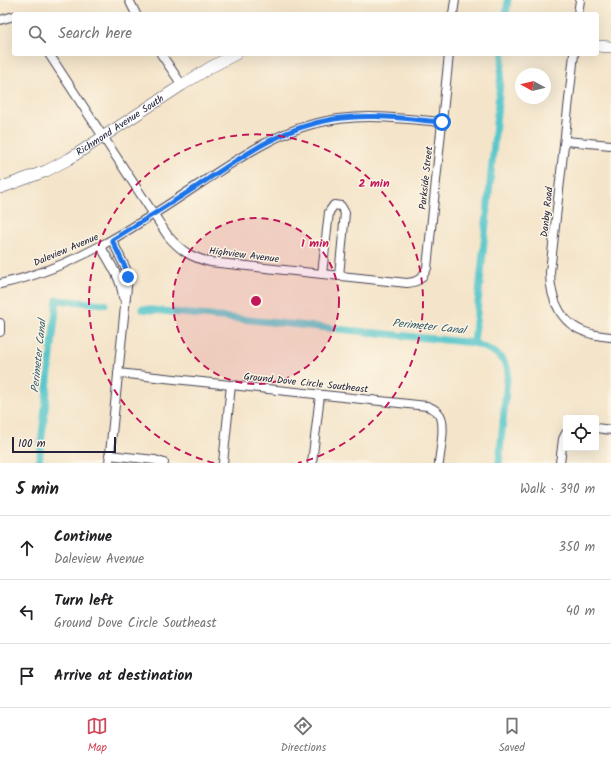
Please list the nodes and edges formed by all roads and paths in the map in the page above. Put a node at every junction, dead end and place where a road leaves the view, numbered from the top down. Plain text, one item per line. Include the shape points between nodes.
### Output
1 (129, 0) edge
2 (455, 0) edge
3 (580, 0) edge
4 (135, 12) edge
5 (453, 12) edge
6 (578, 12) edge
7 (12, 17) edge
8 (0, 20) edge
9 (599, 46) edge
10 (611, 47) edge
11 (50, 56) edge
12 (162, 56) edge
13 (232, 56) edge
14 (449, 56) edge
15 (574, 56) edge
16 (182, 85) junction
17 (442, 122) junction
18 (104, 137) junction
19 (565, 141) junction
20 (611, 145) edge
21 (0, 188) edge
22 (154, 214) junction
23 (112, 240) junction
24 (101, 247) junction
25 (322, 274) junction
26 (339, 276) junction
27 (422, 278) joint
28 (0, 284) edge
29 (125, 304) junction
30 (0, 323) edge
31 (0, 332) edge
32 (611, 337) edge
33 (118, 373) junction
34 (231, 385) junction
35 (320, 395) junction
36 (599, 428) edge
37 (611, 430) edge
38 (563, 438) edge
39 (109, 459) edge
40 (164, 463) edge
41 (223, 463) edge
42 (312, 463) edge
43 (439, 463) edge
44 (560, 463) edge

1 - 4 street
2 - 5 street
3 - 6 street
7 - 8 street
9 - 10 street
11 - 18 street, Highview Avenue
12 - 16 street
13 - 16 street, Richmond Avenue South
14 - 17 street, Parkside Street
15 - 19 street, Danby Road
16 - 18 street, Richmond Avenue South
17 - 22 street, Daleview Avenue via 365,116 334,119 299,128 250,151
17 - 27 street, Parkside Street via 427,268
18 - 21 street, Richmond Avenue South via 58,165
18 - 22 street, Highview Avenue
19 - 20 street
19 - 32 street, Danby Road via 550,272 552,294 560,312 575,327 593,335
22 - 23 street, Daleview Avenue
22 - 25 street, Highview Avenue via 177,246 193,257 210,262
23 - 24 street, Daleview Avenue
23 - 29 street via 128,277
24 - 28 street, Daleview Avenue via 26,278
24 - 29 street via 118,277
25 - 26 street, Highview Avenue
25 - 26 street via 330,212 334,205 342,206 345,214
26 - 27 street, Highview Avenue via 407,283 415,283
29 - 33 street
30 - 31 street
33 - 34 street, Ground Dove Circle Southeast
33 - 39 street
34 - 35 street, Ground Dove Circle Southeast
34 - 41 street
35 - 42 street
35 - 43 street, Ground Dove Circle Southeast via 427,406 436,410 442,425
36 - 37 street
38 - 44 street
39 - 40 street via 155,460

